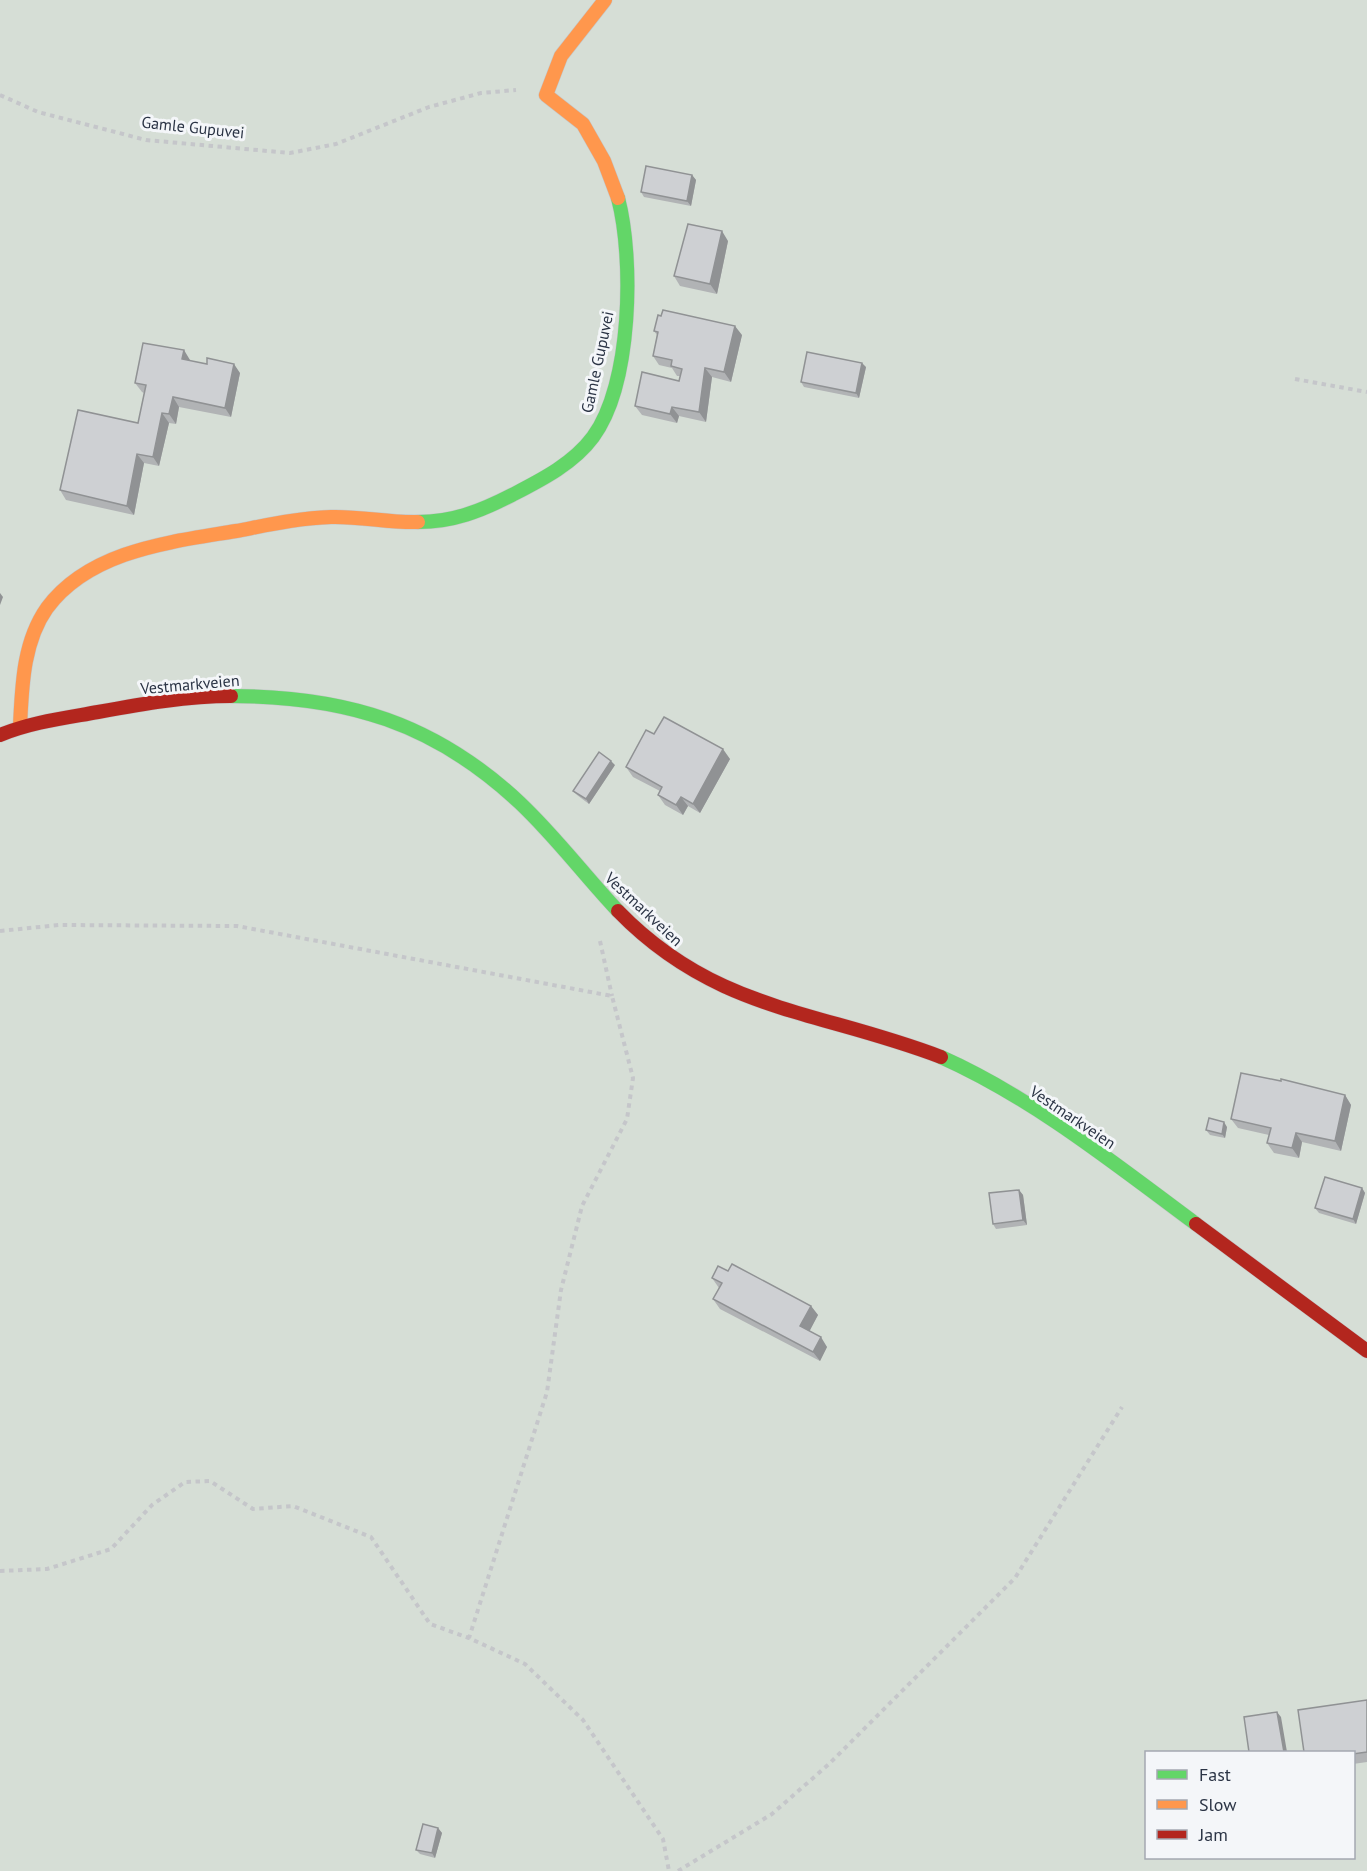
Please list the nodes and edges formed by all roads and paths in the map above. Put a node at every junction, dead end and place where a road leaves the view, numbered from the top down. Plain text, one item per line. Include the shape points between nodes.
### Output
1 (605, 0) edge
2 (0, 95) edge
3 (546, 95) junction
4 (1295, 379) dead end
5 (1367, 392) edge
6 (20, 726) junction
7 (0, 735) edge
8 (0, 931) edge
9 (1367, 1351) edge
10 (1122, 1407) dead end
11 (0, 1571) edge
12 (469, 1638) junction
13 (669, 1871) edge
14 (678, 1871) edge

1 - 3 street via 563,54 548,82
2 - 3 path, Gamle Gupuvei via 38,112 146,141 290,153 336,144 429,107 481,93 518,90
3 - 6 street, Gamle Gupuvei via 581,122 610,171 626,229 628,283 624,333 599,428 569,462 481,511 443,521 320,518 284,523 167,542 116,557 82,574 53,598 38,622 19,691
4 - 5 path
6 - 7 street, Vestmarkveien
6 - 9 street, Vestmarkveien via 140,704 237,696 308,697 365,709 403,723 444,743 520,803 611,903 681,965 721,988 896,1040 972,1071 1077,1137
8 - 12 path via 59,925 237,926 612,996 633,1078 627,1119 582,1206 561,1290 547,1392
10 - 14 path via 1015,1578 829,1764 772,1814
11 - 12 path via 47,1569 111,1549 152,1505 185,1482 210,1481 253,1509 293,1506 371,1538 430,1624
12 - 13 path via 525,1664 583,1720 663,1839

